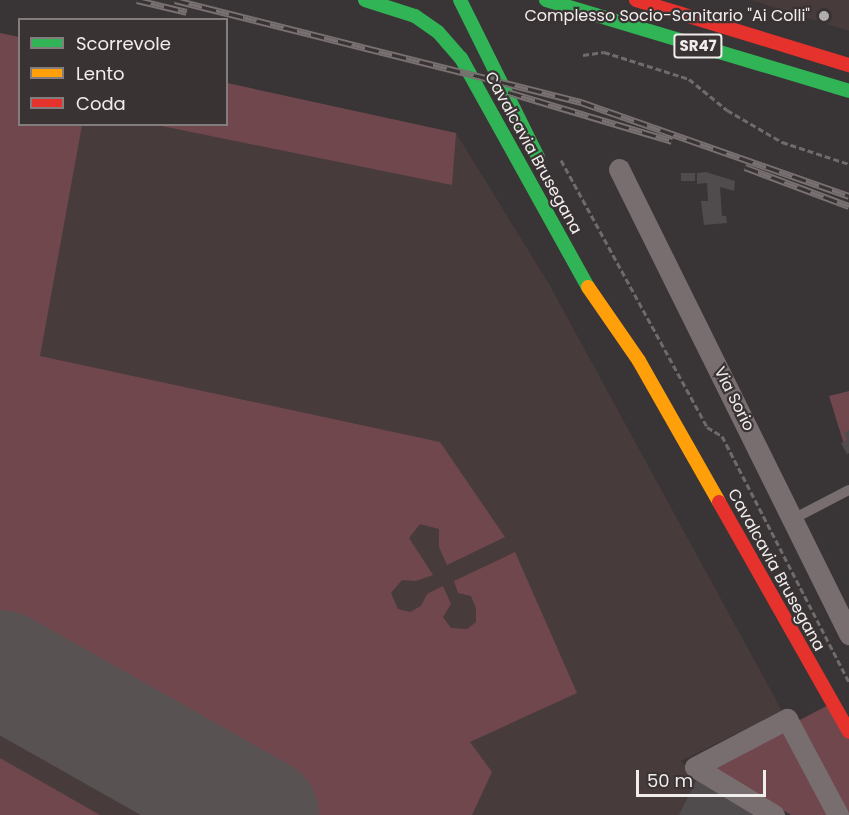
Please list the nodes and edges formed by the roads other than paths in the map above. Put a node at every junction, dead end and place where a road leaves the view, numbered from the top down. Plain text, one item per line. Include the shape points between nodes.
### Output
1 (365, 0) edge
2 (460, 0) edge
3 (546, 0) edge
4 (636, 0) edge
5 (849, 65) edge
6 (849, 91) edge
7 (543, 167) dead end
8 (619, 168) dead end
9 (609, 292) dead end
10 (639, 361) junction
11 (849, 490) edge
12 (793, 519) junction
13 (848, 631) edge
14 (849, 732) edge
15 (774, 815) edge
16 (838, 815) edge

1 - 10 main road, Cavalcavia Brusegana via 415,16 438,32 459,55 584,281
2 - 7 main road, Cavalcavia Brusegana
3 - 6 main road, SR47
4 - 5 main road, SR47
8 - 12 street, Via Sorio
9 - 10 main road, Cavalcavia Brusegana
10 - 14 main road, Cavalcavia Brusegana
11 - 12 lane
12 - 13 street, Via Sorio
15 - 16 street via 695,767 787,719

